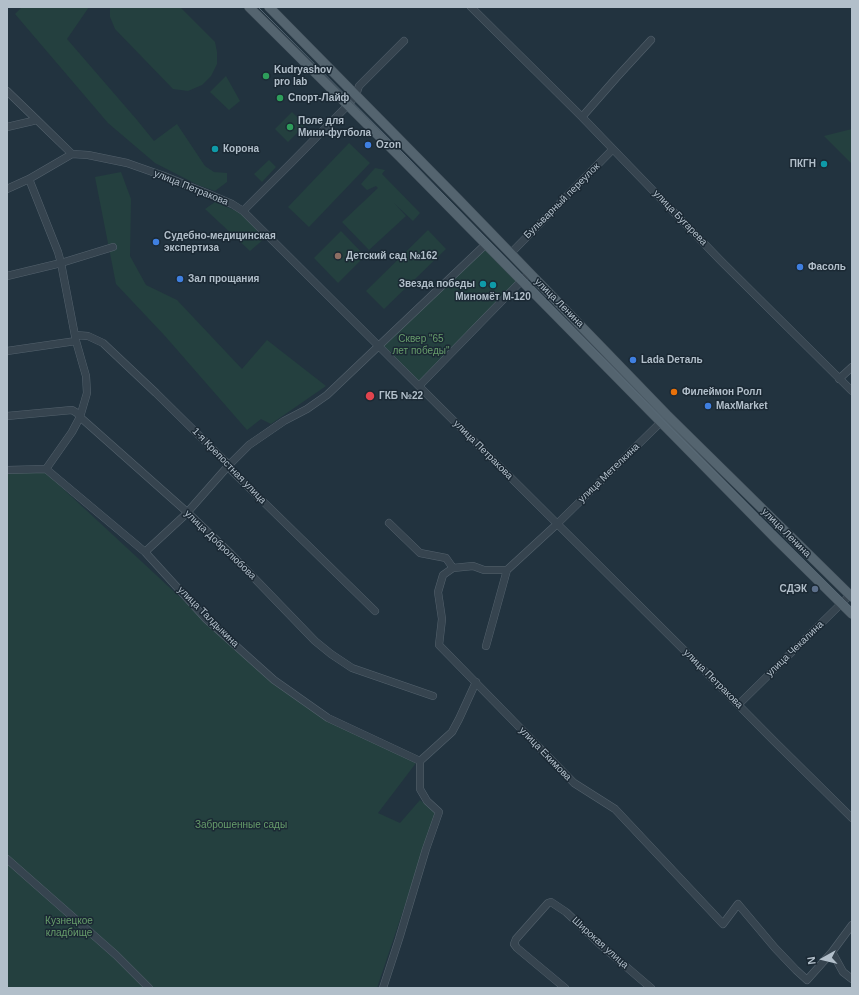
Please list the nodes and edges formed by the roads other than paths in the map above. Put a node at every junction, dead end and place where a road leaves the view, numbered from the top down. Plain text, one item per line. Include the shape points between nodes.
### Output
1 (249, 7) edge
2 (268, 7) edge
3 (472, 7) edge
4 (651, 40) dead end
5 (404, 41) dead end
6 (7, 91) edge
7 (356, 95) junction
8 (348, 105) junction
9 (582, 117) junction
10 (38, 120) junction
11 (7, 127) edge
12 (613, 149) junction
13 (72, 154) junction
14 (29, 179) junction
15 (7, 189) edge
16 (243, 211) junction
17 (486, 244) junction
18 (113, 247) dead end
19 (511, 253) junction
20 (62, 263) junction
21 (529, 273) junction
22 (7, 276) edge
23 (521, 281) junction
24 (76, 338) junction
25 (379, 346) junction
26 (7, 351) edge
27 (852, 367) edge
28 (839, 379) junction
29 (418, 386) junction
30 (852, 391) edge
31 (7, 416) edge
32 (80, 417) junction
33 (661, 422) junction
34 (229, 465) junction
35 (46, 469) junction
36 (7, 470) edge
37 (187, 512) junction
38 (389, 523) dead end
39 (557, 524) junction
40 (145, 552) junction
41 (453, 568) junction
42 (507, 570) junction
43 (851, 595) edge
44 (841, 604) junction
45 (375, 611) dead end
46 (852, 614) edge
47 (486, 646) dead end
48 (476, 682) junction
49 (433, 696) dead end
50 (738, 704) junction
51 (420, 761) junction
52 (852, 818) edge
53 (7, 859) edge
54 (852, 925) edge
55 (832, 952) junction
56 (852, 979) edge
57 (149, 988) edge
58 (383, 988) edge
59 (565, 988) edge
60 (651, 988) edge

1 - 8 main road, улица Ленина
2 - 7 main road, улица Ленина
3 - 9 street, улица Бугарева
4 - 9 street
5 - 7 street via 359,86
6 - 10 street
7 - 8 street
7 - 19 main road, улица Ленина
8 - 16 street
8 - 17 main road, улица Ленина
9 - 12 street, улица Бугарева
10 - 11 street
10 - 13 street
12 - 19 street, Бульварный переулок
12 - 28 street, улица Бугарева
13 - 14 street
13 - 16 street, улица Петракова via 127,163 206,193
14 - 15 street
14 - 20 street
16 - 25 street, улица Петракова
17 - 23 main road, улица Ленина
17 - 25 street
18 - 20 street
19 - 21 main road, улица Ленина
20 - 22 street
20 - 24 street
21 - 23 street
21 - 43 main road, улица Ленина via 667,415
23 - 29 street
23 - 33 main road, улица Ленина
24 - 26 street, 1-я Крепостная улица
24 - 32 street via 86,376 87,393
24 - 34 street, 1-я Крепостная улица via 88,336 103,343
25 - 29 street, улица Петракова
25 - 34 street via 327,396 307,410 284,421 250,445
27 - 28 street
28 - 30 street, улица Бугарева
29 - 39 street, улица Петракова
31 - 32 street, улица Добролюбова via 72,410
32 - 35 street
32 - 37 street, улица Добролюбова
33 - 39 street, улица Метелкина
33 - 44 main road, улица Ленина
34 - 37 street
34 - 45 street, 1-я Крепостная улица via 232,471
35 - 36 street
35 - 40 street, улица Талдыкина
37 - 40 street
37 - 49 street, улица Добролюбова via 331,654 352,668
38 - 41 street via 420,553 446,558
39 - 42 street, улица Метелкина
39 - 50 street, улица Петракова
40 - 51 street, улица Талдыкина via 206,619 274,680 328,718
41 - 42 street via 473,566 484,570
41 - 48 street, улица Екимова via 443,575 438,592 442,619 439,645
42 - 47 street
43 - 44 street, улица Чекалина
44 - 46 main road, улица Ленина
44 - 50 street, улица Чекалина
48 - 51 street via 452,732
48 - 55 street, улица Екимова via 574,784 615,809 724,924 738,904 775,948 807,980
50 - 52 street, улица Петракова
51 - 58 street via 420,789 427,801 439,812
53 - 57 street
54 - 55 street
55 - 56 street via 843,972
59 - 60 street, Широкая улица via 514,944 551,902 566,912

